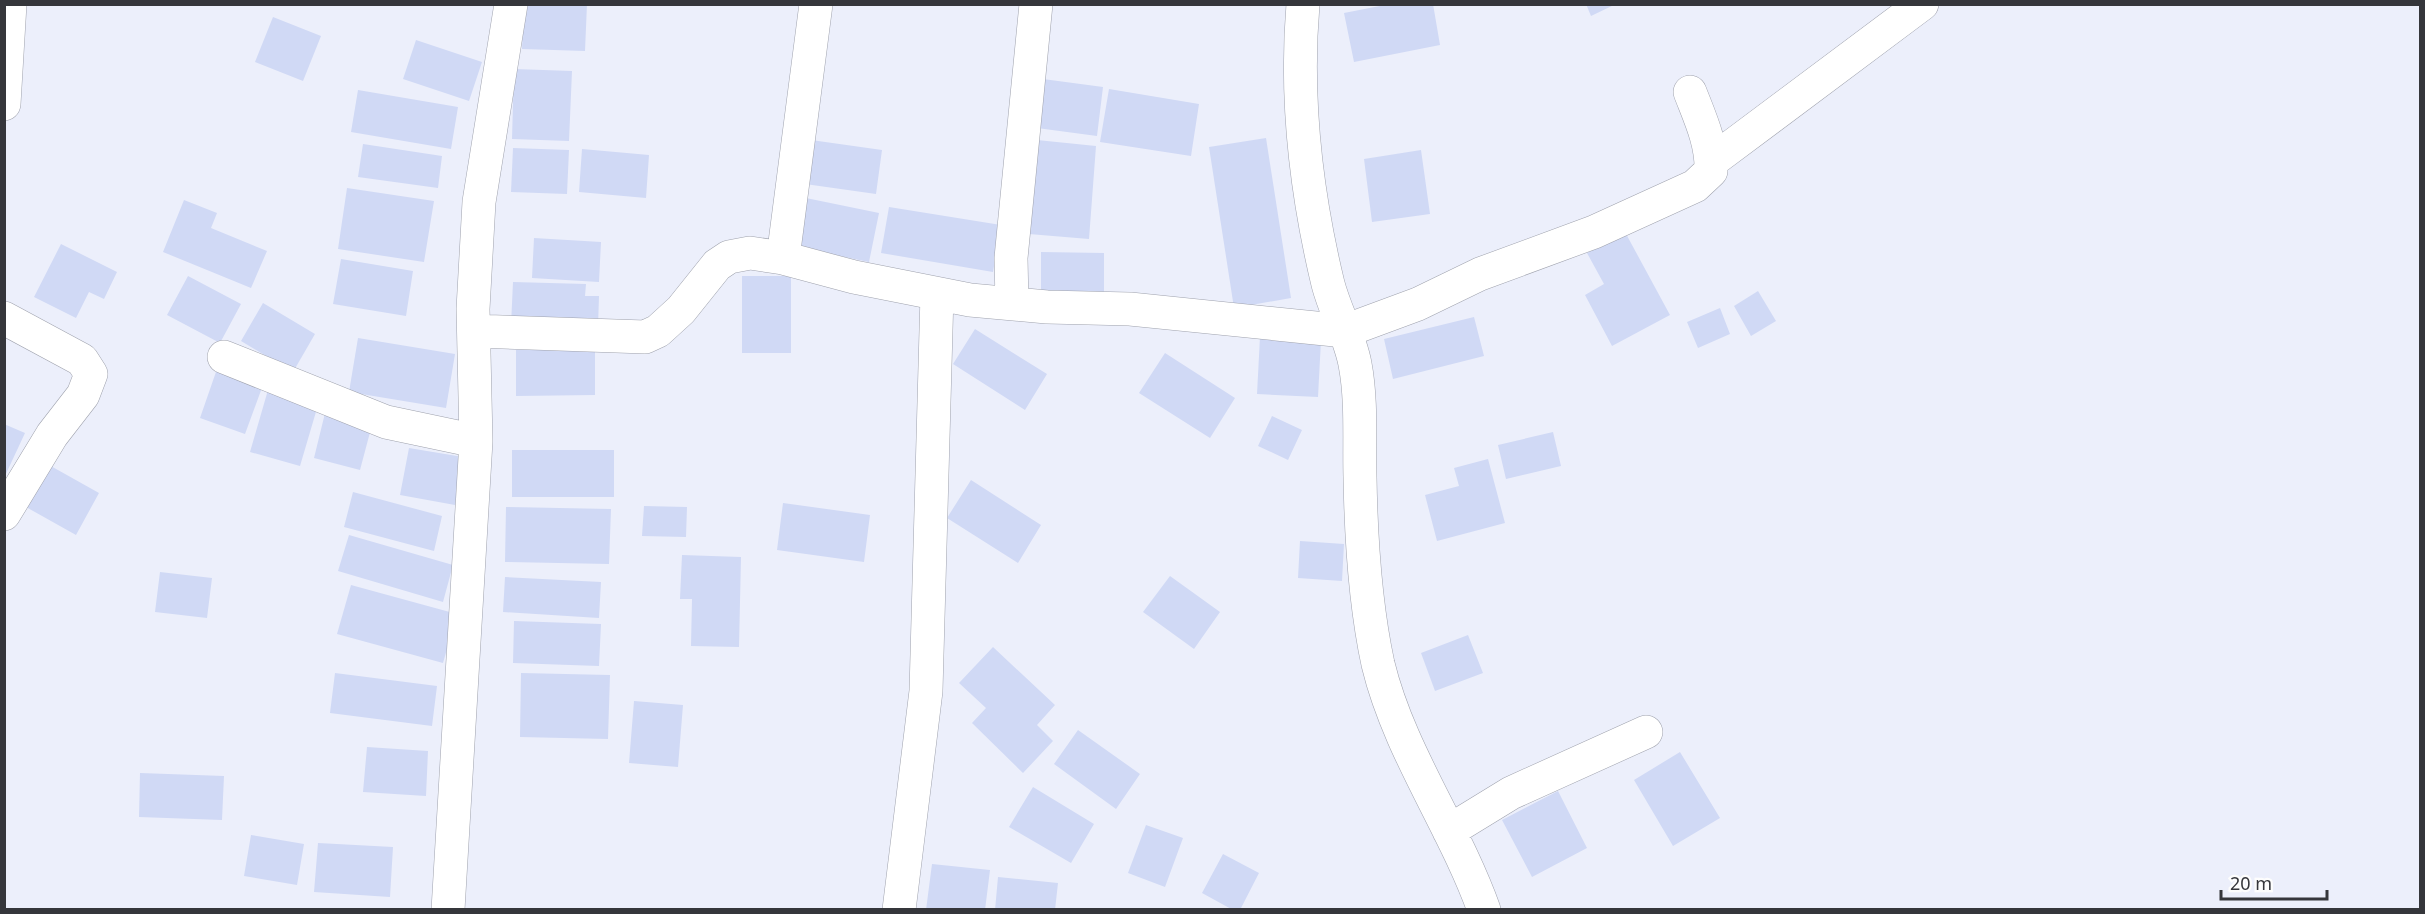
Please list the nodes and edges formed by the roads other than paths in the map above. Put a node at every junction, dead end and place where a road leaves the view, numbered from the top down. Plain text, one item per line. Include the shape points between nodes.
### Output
1 (10, 4) edge
2 (816, 4) edge
3 (1036, 4) edge
4 (1303, 4) edge
5 (1922, 4) edge
6 (504, 5) edge
7 (1690, 92) dead end
8 (4, 104) edge
9 (1712, 161) junction
10 (783, 258) junction
11 (936, 294) junction
12 (1012, 303) junction
13 (4, 318) edge
14 (474, 330) junction
15 (1345, 331) junction
16 (224, 357) dead end
17 (476, 441) junction
18 (4, 514) edge
19 (1646, 732) dead end
20 (1449, 831) junction
21 (448, 909) edge
22 (898, 909) edge
23 (1484, 909) edge

1 - 8 street
2 - 10 street
3 - 12 street via 1011,258
4 - 15 street via 1304,152 1329,287
5 - 9 street
6 - 14 street via 479,202
7 - 9 street
9 - 15 street via 1712,171 1695,186 1594,232 1480,274 1418,304
10 - 11 street
10 - 14 street via 750,253 729,257 717,265 658,331 645,337
11 - 12 street
11 - 22 street via 926,691
12 - 15 street via 1141,310
13 - 18 street via 82,360 91,374 83,395 52,435
14 - 17 street
15 - 20 street via 1358,383 1363,524 1376,652 1395,714
16 - 17 street via 386,422
17 - 21 street
19 - 20 street via 1511,793
20 - 23 street

